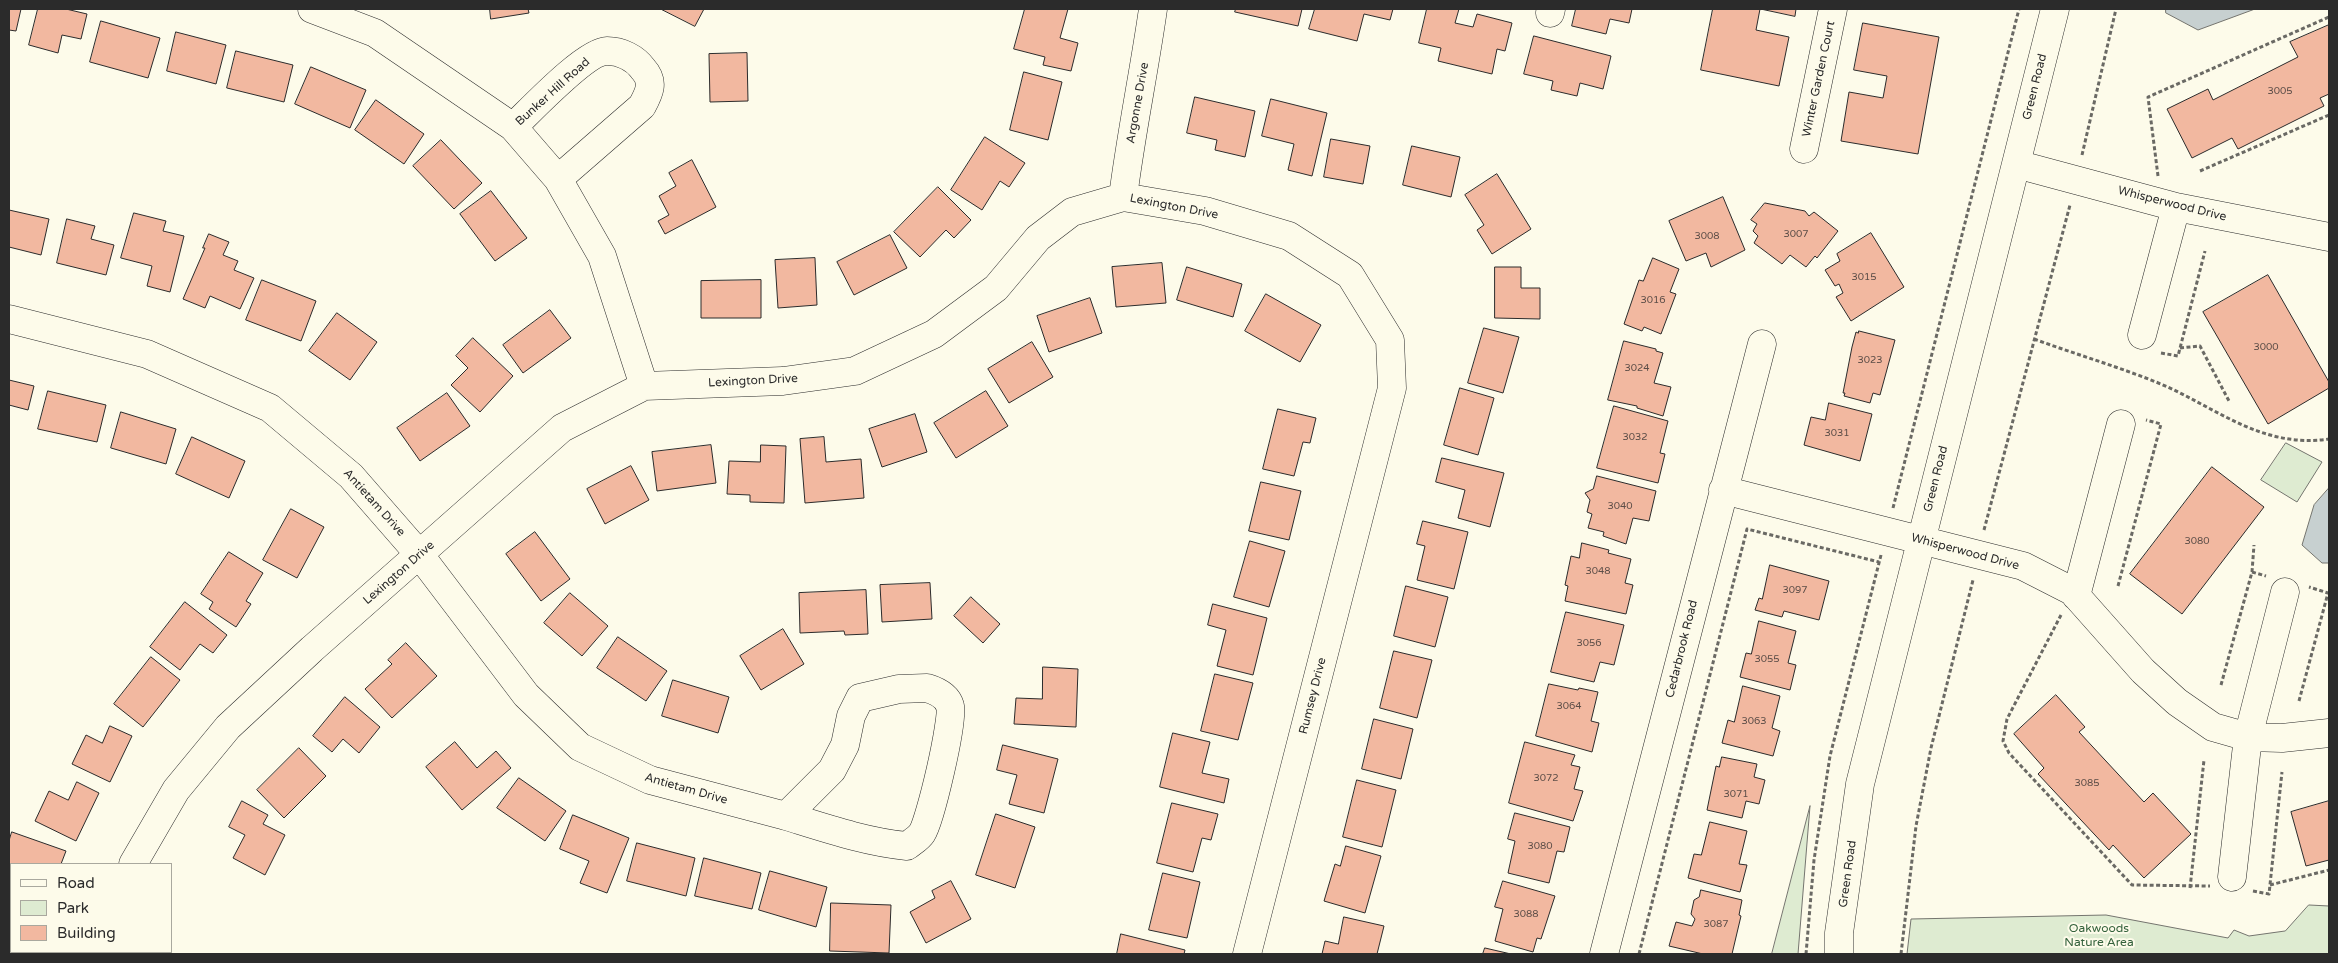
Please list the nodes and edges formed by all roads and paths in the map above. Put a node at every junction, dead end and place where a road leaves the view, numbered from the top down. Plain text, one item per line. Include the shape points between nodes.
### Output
1 (312, 9) edge
2 (1153, 9) edge
3 (1833, 9) edge
4 (2019, 9) edge
5 (2055, 9) edge
6 (2116, 9) edge
7 (2329, 17) edge
8 (2329, 115) edge
9 (513, 127) junction
10 (1804, 148) dead end
11 (2081, 157) dead end
12 (2016, 164) junction
13 (2200, 171) dead end
14 (2158, 177) dead end
15 (558, 179) junction
16 (1123, 197) junction
17 (2072, 198) dead end
18 (2176, 207) junction
19 (2329, 238) edge
20 (2204, 251) dead end
21 (9, 318) edge
22 (2034, 339) junction
23 (1762, 344) dead end
24 (2150, 344) joint
25 (2180, 348) junction
26 (644, 386) junction
27 (2229, 401) dead end
28 (2132, 422) joint
29 (1379, 438) joint
30 (2329, 439) edge
31 (1723, 490) junction
32 (1896, 498) dead end
33 (1984, 532) dead end
34 (1920, 540) junction
35 (2254, 545) dead end
36 (419, 554) junction
37 (1976, 572) dead end
38 (2118, 586) dead end
39 (2285, 592) dead end
40 (2071, 601) junction
41 (2221, 685) dead end
42 (2329, 733) edge
43 (2248, 737) junction
44 (2204, 760) dead end
45 (2282, 772) dead end
46 (786, 816) junction
47 (134, 863) edge
48 (2329, 870) edge
49 (2231, 885) junction
50 (2270, 885) junction
51 (2190, 888) junction
52 (1247, 954) edge
53 (1604, 954) edge
54 (1639, 954) edge
55 (1806, 954) edge
56 (1839, 954) edge
57 (1901, 954) edge

1 - 9 street, Bunker Hill Road via 375,33
2 - 16 street, Argonne Drive
3 - 10 street, Winter Garden Court
4 - 32 path
5 - 12 street, Green Road
6 - 11 path
7 - 14 path via 2148,98
8 - 13 path
9 - 15 street, Bunker Hill Road
9 - 15 street, Bunker Hill Road via 587,59 606,51 623,53 638,62 648,74 651,90 642,106
12 - 18 street, Whisperwood Drive
12 - 34 street, Green Road
15 - 26 street, Bunker Hill Road via 602,256
16 - 26 street, Lexington Drive via 1072,212 1038,238 996,288 934,334 855,371 783,382
16 - 29 street, Lexington Drive via 1204,211 1289,236 1350,275 1390,340 1392,388
17 - 22 path
18 - 19 street, Whisperwood Drive
18 - 24 street
20 - 25 path
21 - 36 street, Antietam Drive via 147,354 270,408 351,476
22 - 30 path via 2156,382 2252,430 2298,441
22 - 33 path
23 - 31 street, Cedarbrook Road
24 - 25 path via 2178,356
25 - 27 path via 2200,346
26 - 36 street, Lexington Drive via 562,428
28 - 38 path via 2161,424
28 - 40 street
29 - 52 street, Rumsey Drive
31 - 34 street, Whisperwood Drive
31 - 53 street, Cedarbrook Road
34 - 40 street, Whisperwood Drive via 2023,566 2072,591
34 - 56 street, Green Road via 1860,784 1839,933
35 - 41 path via 2252,572
36 - 46 street, Antietam Drive via 526,695 580,747 650,780
36 - 47 street, Lexington Drive via 228,727 176,790
37 - 57 path via 1931,748 1916,826
39 - 43 street
40 - 43 street, Whisperwood Drive via 2177,702 2213,727
40 - 51 path via 2007,719 2003,741 2009,753 2132,885
42 - 43 street, Whisperwood Drive via 2282,738
43 - 49 street
44 - 51 path
45 - 50 path
46 - 46 street, Antietam Drive via 830,830 907,846 922,834 939,777 950,726 950,706 940,693 927,688 899,689 860,698 851,716 845,745 832,770
48 - 50 path
49 - 50 path via 2269,894
49 - 51 path
54 - 55 path via 1747,529 1879,562 1830,756 1814,860

